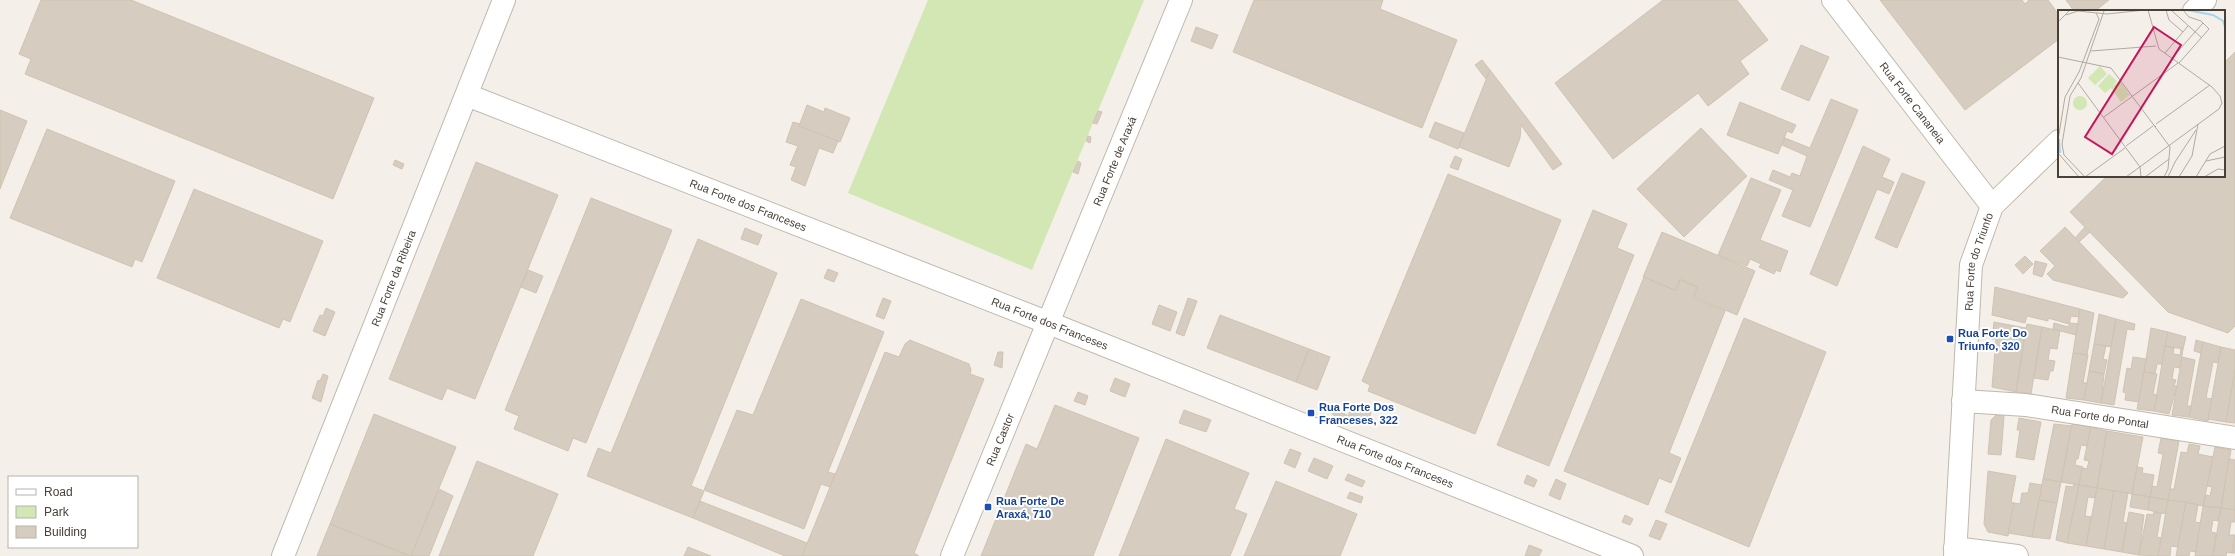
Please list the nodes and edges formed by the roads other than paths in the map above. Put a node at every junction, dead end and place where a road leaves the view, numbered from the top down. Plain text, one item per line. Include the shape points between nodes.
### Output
1 (504, 0) edge
2 (1181, 0) edge
3 (1833, 0) edge
4 (2205, 0) edge
5 (2195, 10) edge
6 (467, 95) junction
7 (2058, 142) edge
8 (1992, 206) junction
9 (1049, 323) junction
10 (1963, 401) junction
11 (2235, 438) edge
12 (1955, 552) edge
13 (283, 556) edge
14 (952, 556) edge
15 (1632, 556) edge
16 (2017, 556) edge

1 - 6 street, Rua Forte da Ribeira
2 - 9 street, Rua Forte de Araxá
3 - 8 street, Rua Forte Cananeia
4 - 5 street
6 - 9 street, Rua Forte dos Franceses
6 - 13 street, Rua Forte da Ribeira
7 - 8 street, Rua Forte do Triunfo
8 - 10 street, Rua Forte do Triunfo via 1971,265
9 - 14 street, Rua Castor
9 - 15 street, Rua Forte dos Franceses
10 - 11 street, Rua Forte do Pontal via 2026,405
10 - 12 street, Rua Forte do Triunfo
12 - 16 street

